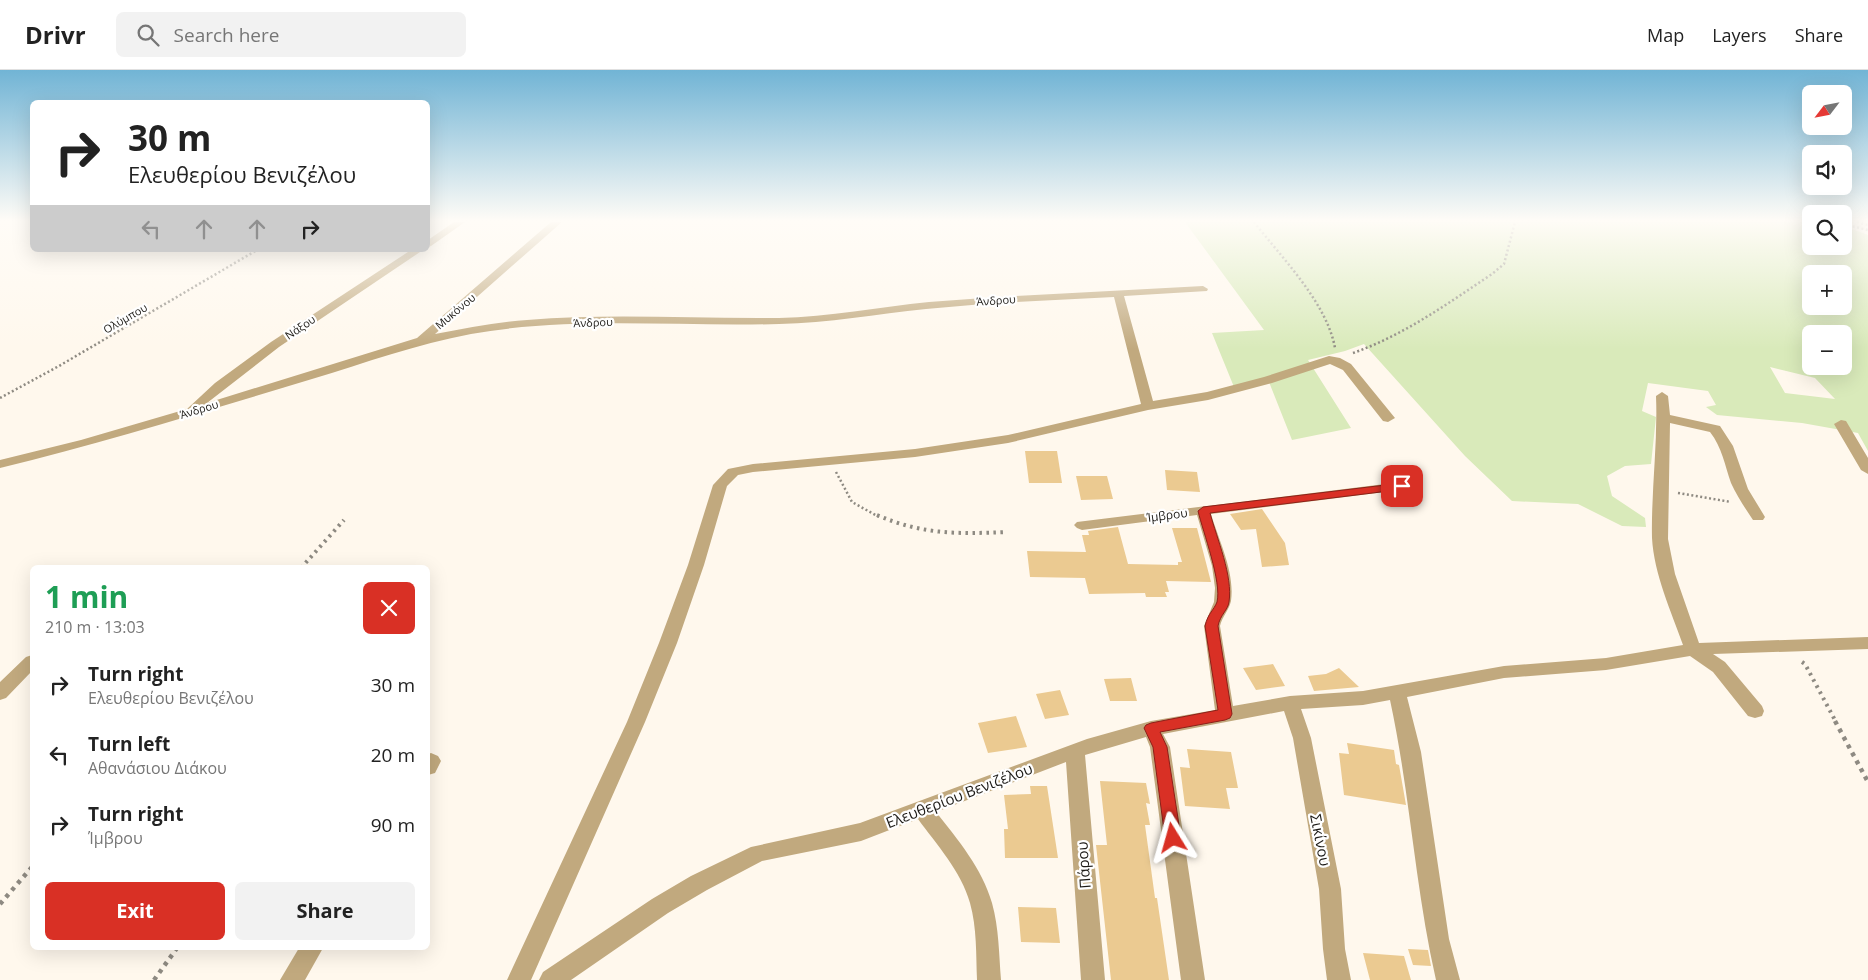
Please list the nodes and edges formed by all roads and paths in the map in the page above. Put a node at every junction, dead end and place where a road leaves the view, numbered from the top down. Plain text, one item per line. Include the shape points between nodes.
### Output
1 (232, 264) edge
2 (395, 264) edge
3 (508, 264) edge
4 (1287, 264) edge
5 (1503, 264) edge
6 (1203, 289) dead end
7 (1118, 293) junction
8 (420, 341) junction
9 (1329, 360) junction
10 (1662, 396) dead end
11 (0, 398) edge
12 (1148, 406) junction
13 (187, 413) junction
14 (1388, 418) dead end
15 (1664, 418) junction
16 (1841, 424) dead end
17 (833, 461) junction
18 (0, 464) edge
19 (1868, 470) edge
20 (1402, 486) dead end
21 (1662, 494) junction
22 (1749, 503) junction
23 (1203, 511) junction
24 (1758, 516) dead end
25 (344, 520) dead end
26 (1082, 525) dead end
27 (1006, 532) dead end
28 (304, 565) edge
29 (1868, 644) edge
30 (1779, 645) junction
31 (1693, 649) junction
32 (30, 663) edge
33 (1398, 691) junction
34 (0, 693) edge
35 (1290, 703) junction
36 (1755, 711) dead end
37 (1225, 714) junction
38 (1151, 728) junction
39 (1076, 750) junction
40 (1868, 782) edge
41 (922, 809) junction
42 (30, 869) edge
43 (0, 904) edge
44 (176, 950) edge
45 (311, 950) edge
46 (154, 980) edge
47 (292, 980) edge
48 (519, 980) edge
49 (551, 980) edge
50 (989, 980) edge
51 (1093, 980) edge
52 (1193, 980) edge
53 (1339, 980) edge
54 (1448, 980) edge

1 - 11 path, Ολύμπου
2 - 13 street, Νάξου via 299,326
3 - 8 street, Μυκόνου
4 - 9 path via 1329,326 1336,346
5 - 9 path via 1389,339
6 - 7 street, Άνδρου
7 - 8 street, Άνδρου via 994,300 780,321 528,323
7 - 12 street
8 - 13 street, Άνδρου
9 - 12 street via 1208,396
9 - 14 street via 1347,367
10 - 15 street
12 - 17 street via 1008,439
13 - 18 street, Άνδρου
15 - 21 street
15 - 22 street via 1715,429 1732,459 1736,478
16 - 19 street
17 - 27 path via 838,478 852,502 878,516 910,528 950,534
17 - 48 street via 733,472 720,485 696,565 636,722
20 - 23 street, Ίμβρου
21 - 22 path via 1695,494 1720,501
21 - 31 street via 1660,539 1667,574
22 - 24 street
23 - 26 street, Ίμβρου
23 - 37 street via 1223,582 1223,603 1214,616 1212,626
25 - 28 path
29 - 30 street, Ελευθερίου Βενιζέλου
30 - 31 street, Ελευθερίου Βενιζέλου
30 - 40 path via 1805,664
31 - 33 street, Ελευθερίου Βενιζέλου via 1606,664 1504,672
31 - 36 street via 1720,667
32 - 34 street
33 - 35 street, Ελευθερίου Βενιζέλου via 1363,698
33 - 54 street via 1411,752 1438,939
35 - 37 street, Ελευθερίου Βενιζέλου
35 - 53 street, Σικίνου via 1302,738 1330,889
37 - 38 street, Ελευθερίου Βενιζέλου
38 - 39 street, Ελευθερίου Βενιζέλου
38 - 52 street via 1160,747
39 - 41 street, Ελευθερίου Βενιζέλου
39 - 51 street, Πάρου
41 - 49 street, Ελευθερίου Βενιζέλου via 853,834 751,856 660,906
41 - 50 street via 976,889 985,926
42 - 43 path
44 - 46 path
45 - 47 street

